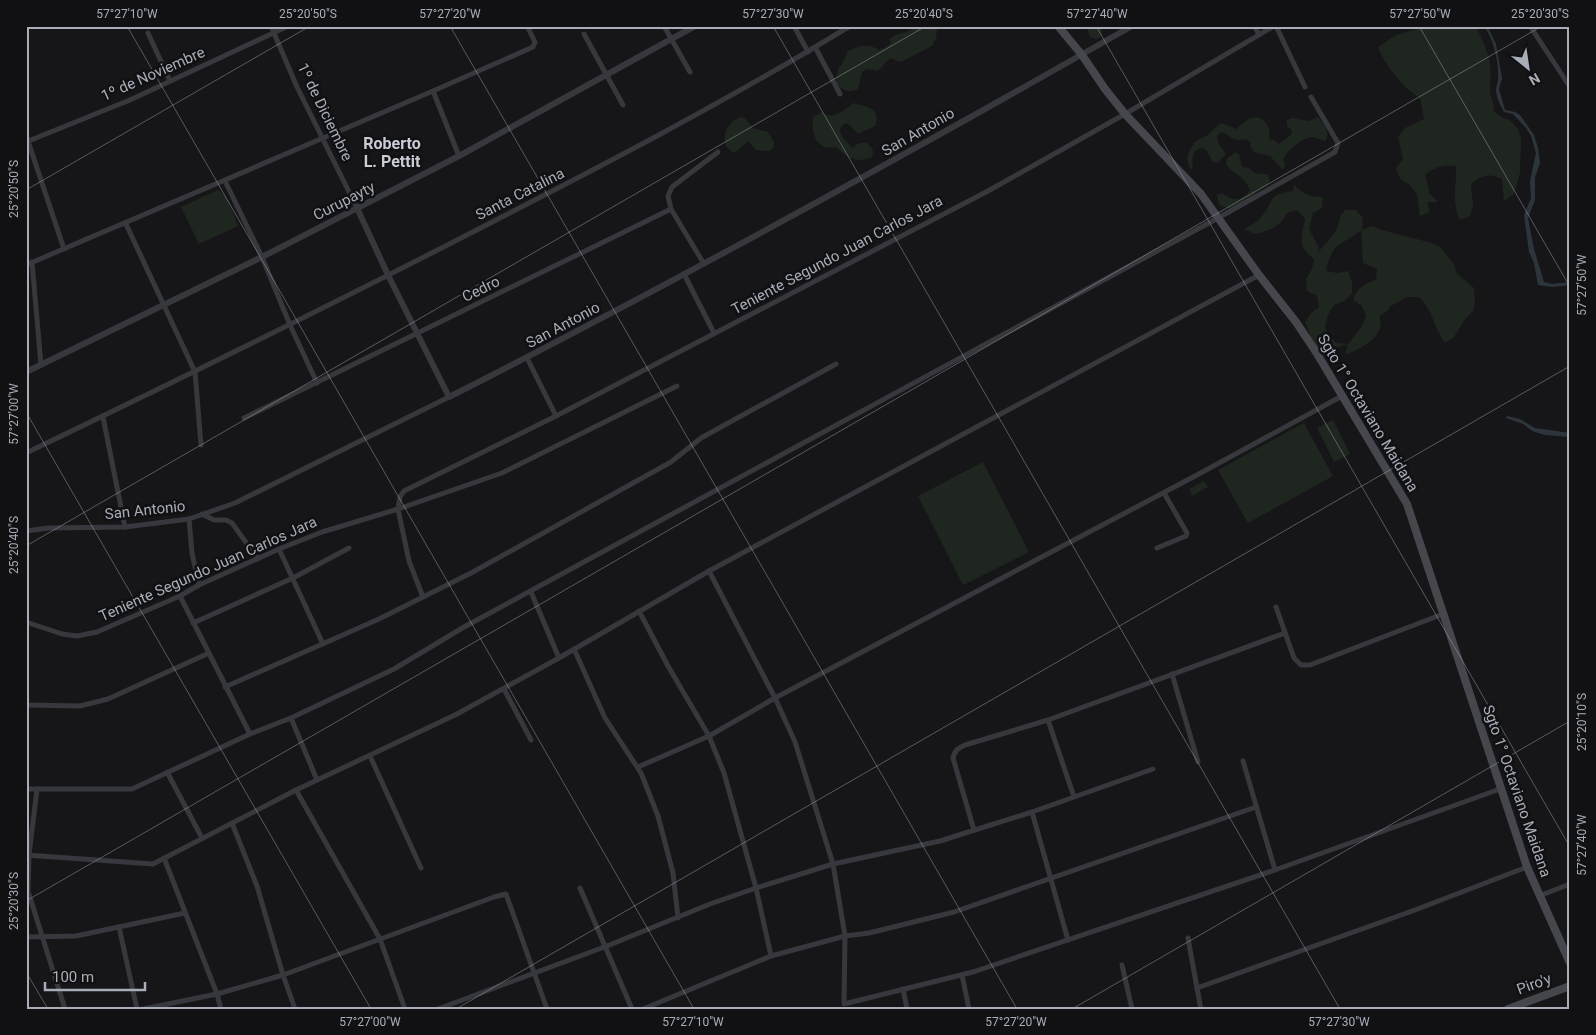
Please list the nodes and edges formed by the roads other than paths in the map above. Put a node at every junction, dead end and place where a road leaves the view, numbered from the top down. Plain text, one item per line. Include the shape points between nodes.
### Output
1 (271, 26) edge
2 (288, 26) edge
3 (527, 26) edge
4 (664, 26) edge
5 (695, 26) edge
6 (794, 26) edge
7 (850, 26) edge
8 (1058, 26) edge
9 (1132, 26) edge
10 (1254, 26) edge
11 (1275, 26) edge
12 (1530, 26) edge
13 (274, 32) junction
14 (148, 33) dead end
15 (584, 34) dead end
16 (1259, 34) junction
17 (672, 39) junction
18 (815, 47) junction
19 (808, 52) junction
20 (1082, 55) junction
21 (690, 72) dead end
22 (606, 76) junction
23 (170, 81) junction
24 (1569, 83) edge
25 (1305, 87) dead end
26 (433, 91) junction
27 (840, 94) dead end
28 (1311, 97) dead end
29 (623, 105) dead end
30 (1125, 114) junction
31 (323, 138) junction
32 (27, 140) edge
33 (718, 152) dead end
34 (459, 156) junction
35 (225, 181) junction
36 (357, 208) junction
37 (672, 209) junction
38 (1218, 218) junction
39 (126, 224) junction
40 (64, 249) junction
41 (262, 257) junction
42 (29, 264) edge
43 (704, 264) junction
44 (684, 274) junction
45 (388, 275) junction
46 (1259, 275) junction
47 (163, 305) junction
48 (290, 325) junction
49 (714, 333) junction
50 (417, 334) junction
51 (527, 358) junction
52 (836, 364) dead end
53 (41, 365) junction
54 (26, 372) edge
55 (195, 372) junction
56 (317, 383) junction
57 (677, 386) dead end
58 (1342, 396) junction
59 (449, 397) junction
60 (556, 416) junction
61 (103, 417) junction
62 (244, 418) dead end
63 (201, 444) dead end
64 (26, 453) edge
65 (1164, 493) junction
66 (398, 509) junction
67 (202, 514) junction
68 (189, 519) junction
69 (125, 527) junction
70 (26, 531) edge
71 (349, 548) dead end
72 (1157, 548) dead end
73 (279, 549) junction
74 (258, 559) junction
75 (709, 571) junction
76 (293, 578) junction
77 (200, 585) junction
78 (531, 592) junction
79 (180, 596) junction
80 (423, 597) junction
81 (1276, 607) dead end
82 (639, 611) junction
83 (1443, 614) junction
84 (26, 622) edge
85 (193, 623) junction
86 (1285, 633) junction
87 (323, 644) junction
88 (574, 649) junction
89 (209, 653) junction
90 (559, 658) junction
91 (1172, 674) junction
92 (226, 687) junction
93 (504, 689) junction
94 (775, 698) junction
95 (26, 705) edge
96 (291, 718) junction
97 (1048, 720) junction
98 (250, 734) junction
99 (709, 736) junction
100 (531, 740) dead end
101 (370, 756) junction
102 (1242, 761) dead end
103 (1198, 762) dead end
104 (638, 766) junction
105 (1153, 769) dead end
106 (167, 772) junction
107 (317, 780) junction
108 (26, 789) edge
109 (37, 789) junction
110 (1500, 789) junction
111 (296, 790) junction
112 (1074, 797) junction
113 (1256, 807) junction
114 (1032, 812) junction
115 (232, 823) junction
116 (974, 830) junction
117 (202, 838) junction
118 (28, 855) edge
119 (164, 858) junction
120 (834, 864) junction
121 (1527, 867) junction
122 (422, 868) dead end
123 (1275, 870) junction
124 (1051, 878) junction
125 (1570, 884) edge
126 (580, 888) dead end
127 (756, 888) junction
128 (1539, 896) junction
129 (185, 913) junction
130 (678, 918) junction
131 (120, 928) junction
132 (845, 936) junction
133 (26, 938) edge
134 (43, 938) junction
135 (1188, 938) dead end
136 (380, 939) junction
137 (1068, 940) junction
138 (607, 946) junction
139 (771, 956) junction
140 (1570, 963) edge
141 (1122, 965) dead end
142 (534, 973) junction
143 (962, 974) junction
144 (283, 975) junction
145 (1570, 986) edge
146 (903, 988) junction
147 (1197, 988) junction
148 (217, 994) junction
149 (65, 1009) edge
150 (137, 1009) edge
151 (143, 1009) edge
152 (221, 1009) edge
153 (295, 1009) edge
154 (405, 1009) edge
155 (438, 1009) edge
156 (547, 1009) edge
157 (632, 1009) edge
158 (643, 1009) edge
159 (907, 1009) edge
160 (969, 1009) edge
161 (1132, 1009) edge
162 (1201, 1009) edge
163 (1508, 1009) edge

1 - 13 street, 1º de Diciembre
2 - 13 street, 1º de Noviembre
3 - 26 street via 533,47
4 - 17 street
5 - 17 street, Curupayty
6 - 19 street
7 - 18 street, Santa Catalina
8 - 20 main road, Sgto 1° Octaviano Maidana
9 - 20 street, San Antonio
10 - 16 street
11 - 16 street, Teniente Segundo Juan Carlos Jara
11 - 25 street
12 - 24 street
13 - 23 street, 1º de Noviembre
13 - 31 street, 1º de Diciembre
14 - 23 street
15 - 22 street
16 - 30 street, Teniente Segundo Juan Carlos Jara
17 - 21 street
17 - 22 street, Curupayty
18 - 19 street, Santa Catalina
18 - 27 street
19 - 45 street, Santa Catalina via 611,161
20 - 30 main road, Sgto 1° Octaviano Maidana
20 - 43 street, San Antonio
22 - 29 street
22 - 34 street, Curupayty
23 - 32 street, 1º de Noviembre
26 - 31 street
26 - 34 street
28 - 38 street via 1338,143 1335,152
30 - 38 main road, Sgto 1° Octaviano Maidana via 1201,194
30 - 49 street, Teniente Segundo Juan Carlos Jara via 988,190
31 - 35 street
31 - 36 street, 1º de Diciembre
32 - 40 street
33 - 37 street via 672,187 668,196
34 - 36 street, Curupayty
35 - 39 street
35 - 41 street
36 - 41 street, Curupayty
36 - 45 street
37 - 43 street
37 - 50 street, Cedro
38 - 46 main road, Sgto 1° Octaviano Maidana
38 - 78 street
39 - 40 street
39 - 47 street
40 - 42 street
41 - 47 street, Curupayty
41 - 48 street
42 - 53 street
43 - 44 street, San Antonio
44 - 49 street
44 - 51 street, San Antonio
45 - 48 street, Santa Catalina
45 - 50 street
46 - 58 main road, Sgto 1° Octaviano Maidana via 1296,322
46 - 75 street
47 - 53 street, Curupayty
47 - 55 street
48 - 55 street, Santa Catalina
48 - 56 street
49 - 60 street, Teniente Segundo Juan Carlos Jara
50 - 56 street, Cedro
50 - 59 street
51 - 59 street, San Antonio
51 - 60 street
52 - 80 street via 701,438 671,462
53 - 54 street, Curupayty
55 - 61 street, Santa Catalina
55 - 63 street
56 - 62 street, Cedro
57 - 66 street, Teniente Segundo Juan Carlos Jara via 502,473
58 - 65 street
58 - 83 main road, Sgto 1° Octaviano Maidana via 1407,504
59 - 67 street, San Antonio via 234,502
60 - 66 street, Teniente Segundo Juan Carlos Jara via 404,491
61 - 64 street, Santa Catalina
61 - 69 street
65 - 72 street via 1187,534
65 - 94 street
66 - 73 street, Teniente Segundo Juan Carlos Jara
66 - 80 street via 410,561
67 - 68 street, San Antonio
67 - 74 street via 214,520 232,522
68 - 69 street, San Antonio
68 - 77 street via 192,553
69 - 70 street, San Antonio
71 - 76 street
73 - 74 street, Teniente Segundo Juan Carlos Jara
73 - 76 street
74 - 77 street, Teniente Segundo Juan Carlos Jara
75 - 82 street
75 - 94 street
76 - 85 street
76 - 87 street
77 - 79 street, Teniente Segundo Juan Carlos Jara
78 - 90 street
78 - 96 street via 394,669
79 - 84 street, Teniente Segundo Juan Carlos Jara via 97,632 77,636
79 - 85 street
80 - 87 street
81 - 86 street
82 - 88 street
82 - 99 street
83 - 86 street via 1310,665 1301,665 1294,658
83 - 110 main road, Sgto 1° Octaviano Maidana
85 - 89 street
86 - 91 street
87 - 92 street
88 - 90 street
88 - 104 street via 605,718
89 - 92 street
89 - 95 street via 108,699 80,706
90 - 93 street
91 - 97 street
91 - 103 street
92 - 98 street
93 - 100 street
93 - 101 street
94 - 99 street
94 - 120 street via 795,742
96 - 98 street
96 - 107 street
97 - 112 street
97 - 116 street via 965,744 954,753
98 - 106 street
99 - 104 street
99 - 127 street via 724,773
101 - 107 street
101 - 122 street
102 - 113 street
104 - 130 street via 658,816 673,873
105 - 112 street
106 - 109 street via 132,789
106 - 117 street
107 - 111 street
108 - 109 street
109 - 118 street
110 - 121 main road, Sgto 1° Octaviano Maidana
110 - 123 street
111 - 115 street
111 - 136 street
112 - 114 street
113 - 123 street
113 - 124 street
114 - 116 street
114 - 124 street
115 - 117 street
115 - 144 street via 257,886
116 - 120 street via 940,841
117 - 119 street
118 - 119 street via 153,864
118 - 134 street via 28,891
119 - 129 street
120 - 127 street
120 - 132 street
121 - 128 main road, Sgto 1° Octaviano Maidana
121 - 147 street
123 - 137 street
124 - 132 street via 954,912
124 - 137 street
125 - 128 street
126 - 138 street
127 - 130 street
127 - 139 street
128 - 140 main road, Sgto 1° Octaviano Maidana
129 - 131 street
129 - 148 street
130 - 138 street
131 - 134 street
131 - 150 street
132 - 139 street
132 - 146 street via 844,1004
133 - 134 street
134 - 149 street
135 - 147 street
136 - 142 street via 506,894
136 - 144 street
136 - 154 street
137 - 143 street
138 - 142 street
138 - 157 street
139 - 158 street
141 - 161 street
142 - 155 street
142 - 156 street
143 - 146 street
143 - 160 street
144 - 148 street
144 - 153 street
145 - 163 main road, Piro'y
146 - 159 street
147 - 162 street
148 - 151 street
148 - 152 street

